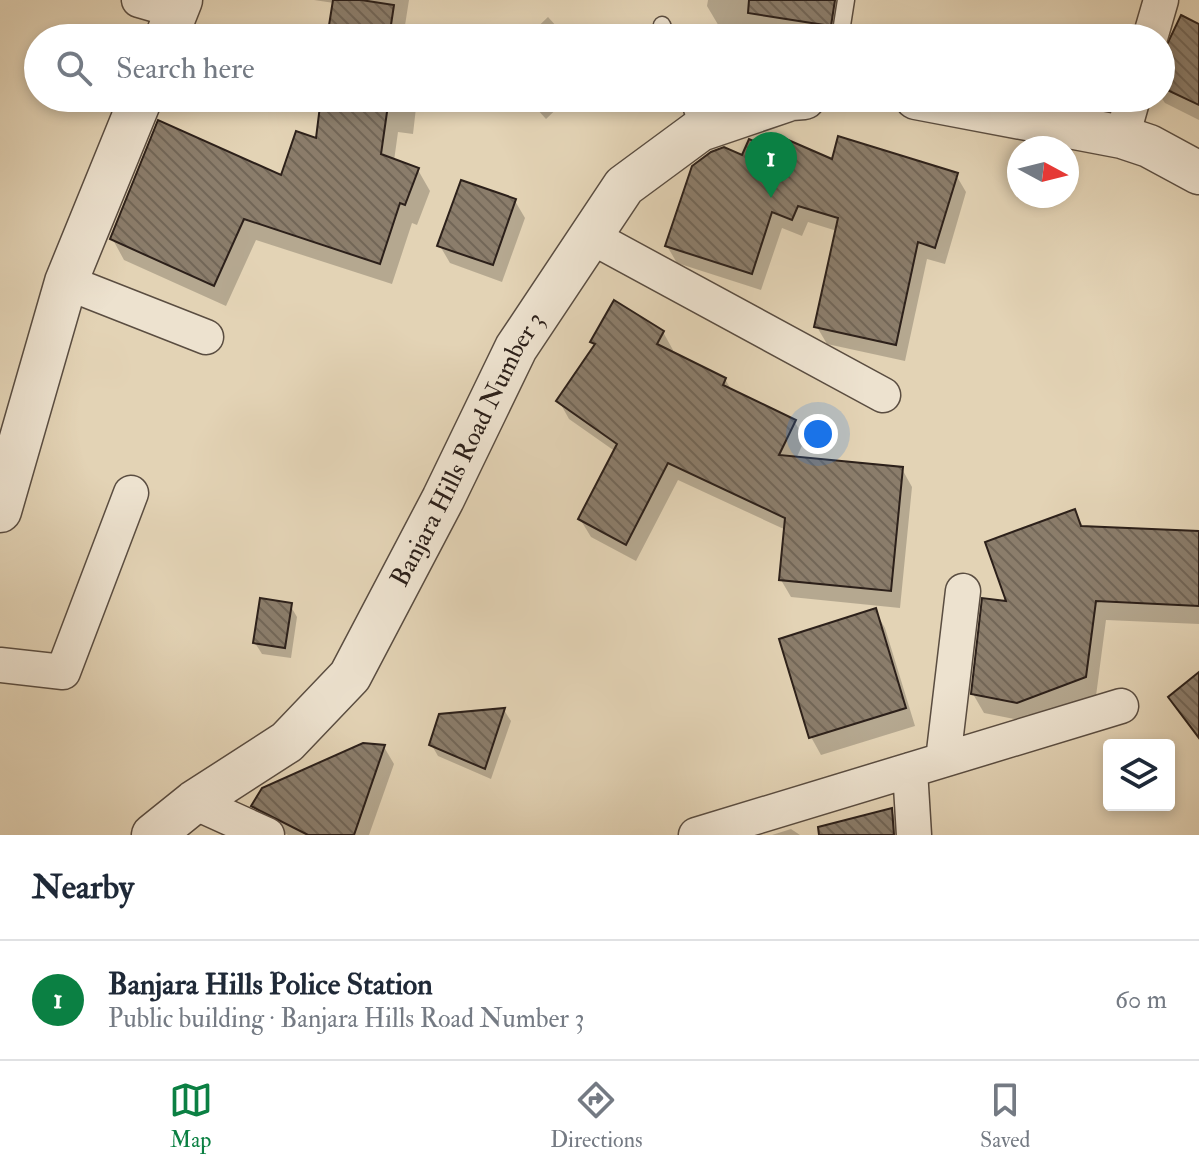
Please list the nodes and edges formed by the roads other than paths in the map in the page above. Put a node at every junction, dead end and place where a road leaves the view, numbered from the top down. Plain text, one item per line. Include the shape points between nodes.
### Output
1 (846, 0) edge
2 (1161, 0) edge
3 (842, 24) edge
4 (1154, 24) edge
5 (135, 112) edge
6 (1064, 112) edge
7 (694, 114) edge
8 (1127, 118) edge
9 (1199, 173) edge
10 (590, 236) junction
11 (66, 282) junction
12 (206, 337) dead end
13 (883, 395) dead end
14 (11, 436) edge
15 (131, 493) dead end
16 (0, 511) edge
17 (963, 591) dead end
18 (0, 665) edge
19 (1121, 706) dead end
20 (943, 760) junction
21 (910, 770) junction
22 (194, 802) junction
23 (712, 833) edge
24 (153, 835) edge
25 (267, 835) edge
26 (914, 835) edge

1 - 3 lane
2 - 4 street
5 - 11 street
6 - 8 street
7 - 10 street, Banjara Hills Road Number 3 via 624,186
8 - 9 street via 1149,146
10 - 13 street
10 - 22 street, Banjara Hills Road Number 3 via 516,348 350,676 287,742
11 - 12 street
11 - 14 street
14 - 16 street
15 - 18 street via 63,672
17 - 20 street
19 - 20 street
20 - 21 street
21 - 23 street
21 - 26 street
22 - 24 street, Banjara Hills Road Number 3
22 - 25 street

